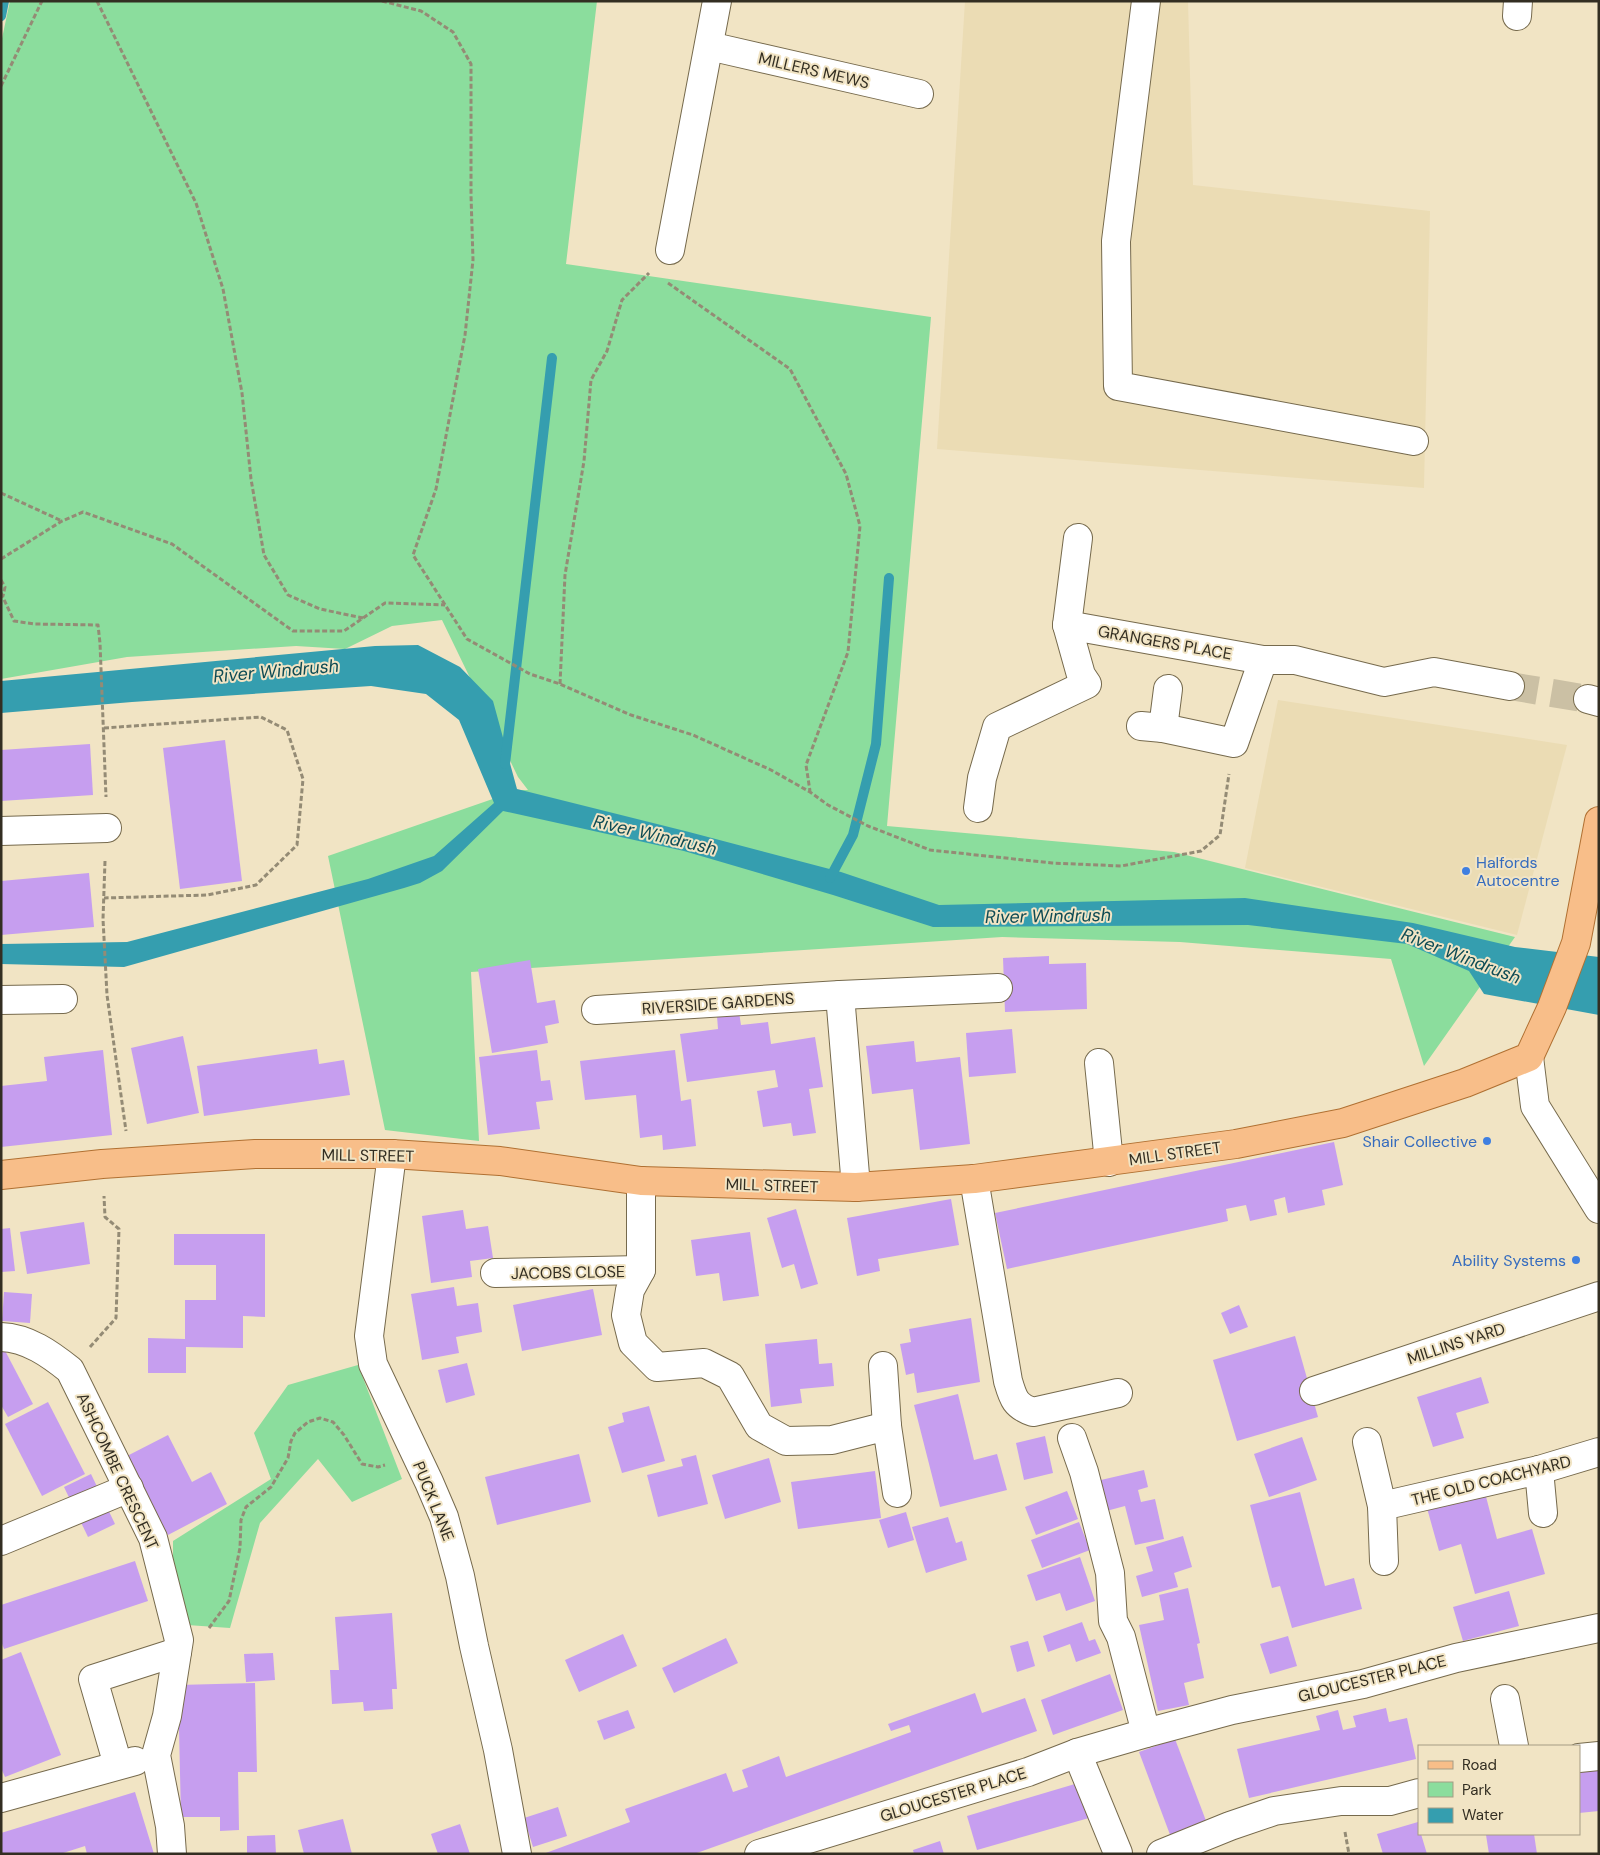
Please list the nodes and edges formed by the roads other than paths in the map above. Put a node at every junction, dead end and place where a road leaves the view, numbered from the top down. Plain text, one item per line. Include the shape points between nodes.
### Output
1 (717, 1) edge
2 (1146, 1) edge
3 (709, 46) junction
4 (919, 94) dead end
5 (670, 250) dead end
6 (1414, 441) dead end
7 (1078, 538) dead end
8 (1067, 625) junction
9 (1263, 660) junction
10 (1510, 686) tunnel mouth
11 (1168, 690) dead end
12 (978, 808) dead end
13 (1599, 821) edge
14 (107, 828) dead end
15 (1, 831) edge
16 (998, 988) dead end
17 (840, 995) junction
18 (63, 999) dead end
19 (1, 1000) edge
20 (596, 1010) dead end
21 (1529, 1058) junction
22 (1099, 1063) dead end
23 (392, 1154) junction
24 (1109, 1162) junction
25 (1, 1175) edge
26 (974, 1179) junction
27 (641, 1181) junction
28 (856, 1187) junction
29 (1599, 1209) edge
30 (641, 1270) junction
31 (495, 1273) dead end
32 (1599, 1296) edge
33 (1, 1336) edge
34 (883, 1366) dead end
35 (1314, 1391) dead end
36 (1118, 1393) dead end
37 (888, 1426) junction
38 (1072, 1438) dead end
39 (1367, 1442) dead end
40 (1599, 1452) edge
41 (1539, 1470) junction
42 (129, 1488) junction
43 (897, 1493) dead end
44 (1382, 1506) junction
45 (1543, 1513) dead end
46 (1, 1541) edge
47 (1384, 1562) dead end
48 (1599, 1628) edge
49 (178, 1646) junction
50 (1505, 1699) dead end
51 (1146, 1733) junction
52 (1514, 1745) edge
53 (1077, 1753) junction
54 (156, 1755) junction
55 (1599, 1756) edge
56 (1580, 1758) edge
57 (118, 1765) junction
58 (1418, 1793) edge
59 (1, 1798) edge
60 (172, 1854) edge
61 (517, 1854) edge
62 (759, 1854) edge
63 (1117, 1854) edge
64 (1125, 1854) edge
65 (1162, 1854) edge

1 - 3 street
2 - 6 street via 1116,240 1118,386
3 - 4 street, MILLERS MEWS
3 - 5 street
7 - 8 street
8 - 9 street, GRANGERS PLACE
8 - 12 street via 1081,675 1087,684 997,727 982,778
9 - 10 street, GRANGERS PLACE via 1295,660 1384,682 1434,672
9 - 11 street via 1234,743 1152,727
13 - 21 main road via 1576,943
14 - 15 street
16 - 17 street, RIVERSIDE GARDENS
17 - 20 street, RIVERSIDE GARDENS
17 - 28 street
18 - 19 street
21 - 24 main road, MILL STREET via 1343,1123 1236,1144
21 - 29 street via 1536,1106
22 - 24 street
23 - 25 main road, MILL STREET via 255,1154
23 - 27 main road, MILL STREET via 500,1161
23 - 61 street, PUCK LANE via 368,1336 372,1364 444,1516 498,1750
24 - 26 main road, MILL STREET
26 - 28 main road, MILL STREET
26 - 36 street via 1012,1398 1022,1408 1033,1412
27 - 28 main road, MILL STREET
27 - 30 street, JACOBS CLOSE
30 - 31 street, JACOBS CLOSE
30 - 37 street, JACOBS CLOSE via 630,1290 626,1315 633,1344 657,1367 704,1364 730,1376 759,1426 786,1441 832,1440
32 - 35 street, MILLINS YARD
33 - 42 street, ASHCOMBE CRESCENT via 12,1337 47,1352 70,1370
34 - 37 street
37 - 43 street
38 - 51 street via 1110,1573 1114,1622 1121,1637
39 - 44 street
40 - 41 street, THE OLD COACHYARD
41 - 44 street, THE OLD COACHYARD
41 - 45 street
42 - 46 street
42 - 49 street, ASHCOMBE CRESCENT via 153,1538
44 - 47 street
48 - 51 street, GLOUCESTER PLACE via 1456,1658 1362,1684 1232,1710
49 - 54 street, ASHCOMBE CRESCENT via 167,1716
49 - 57 street via 92,1680
50 - 52 street
51 - 53 street, GLOUCESTER PLACE
53 - 62 street, GLOUCESTER PLACE via 1028,1772
53 - 63 street
54 - 57 street
54 - 60 street
55 - 56 street
57 - 59 street
58 - 65 street via 1390,1801 1341,1801 1274,1811
63 - 64 street

